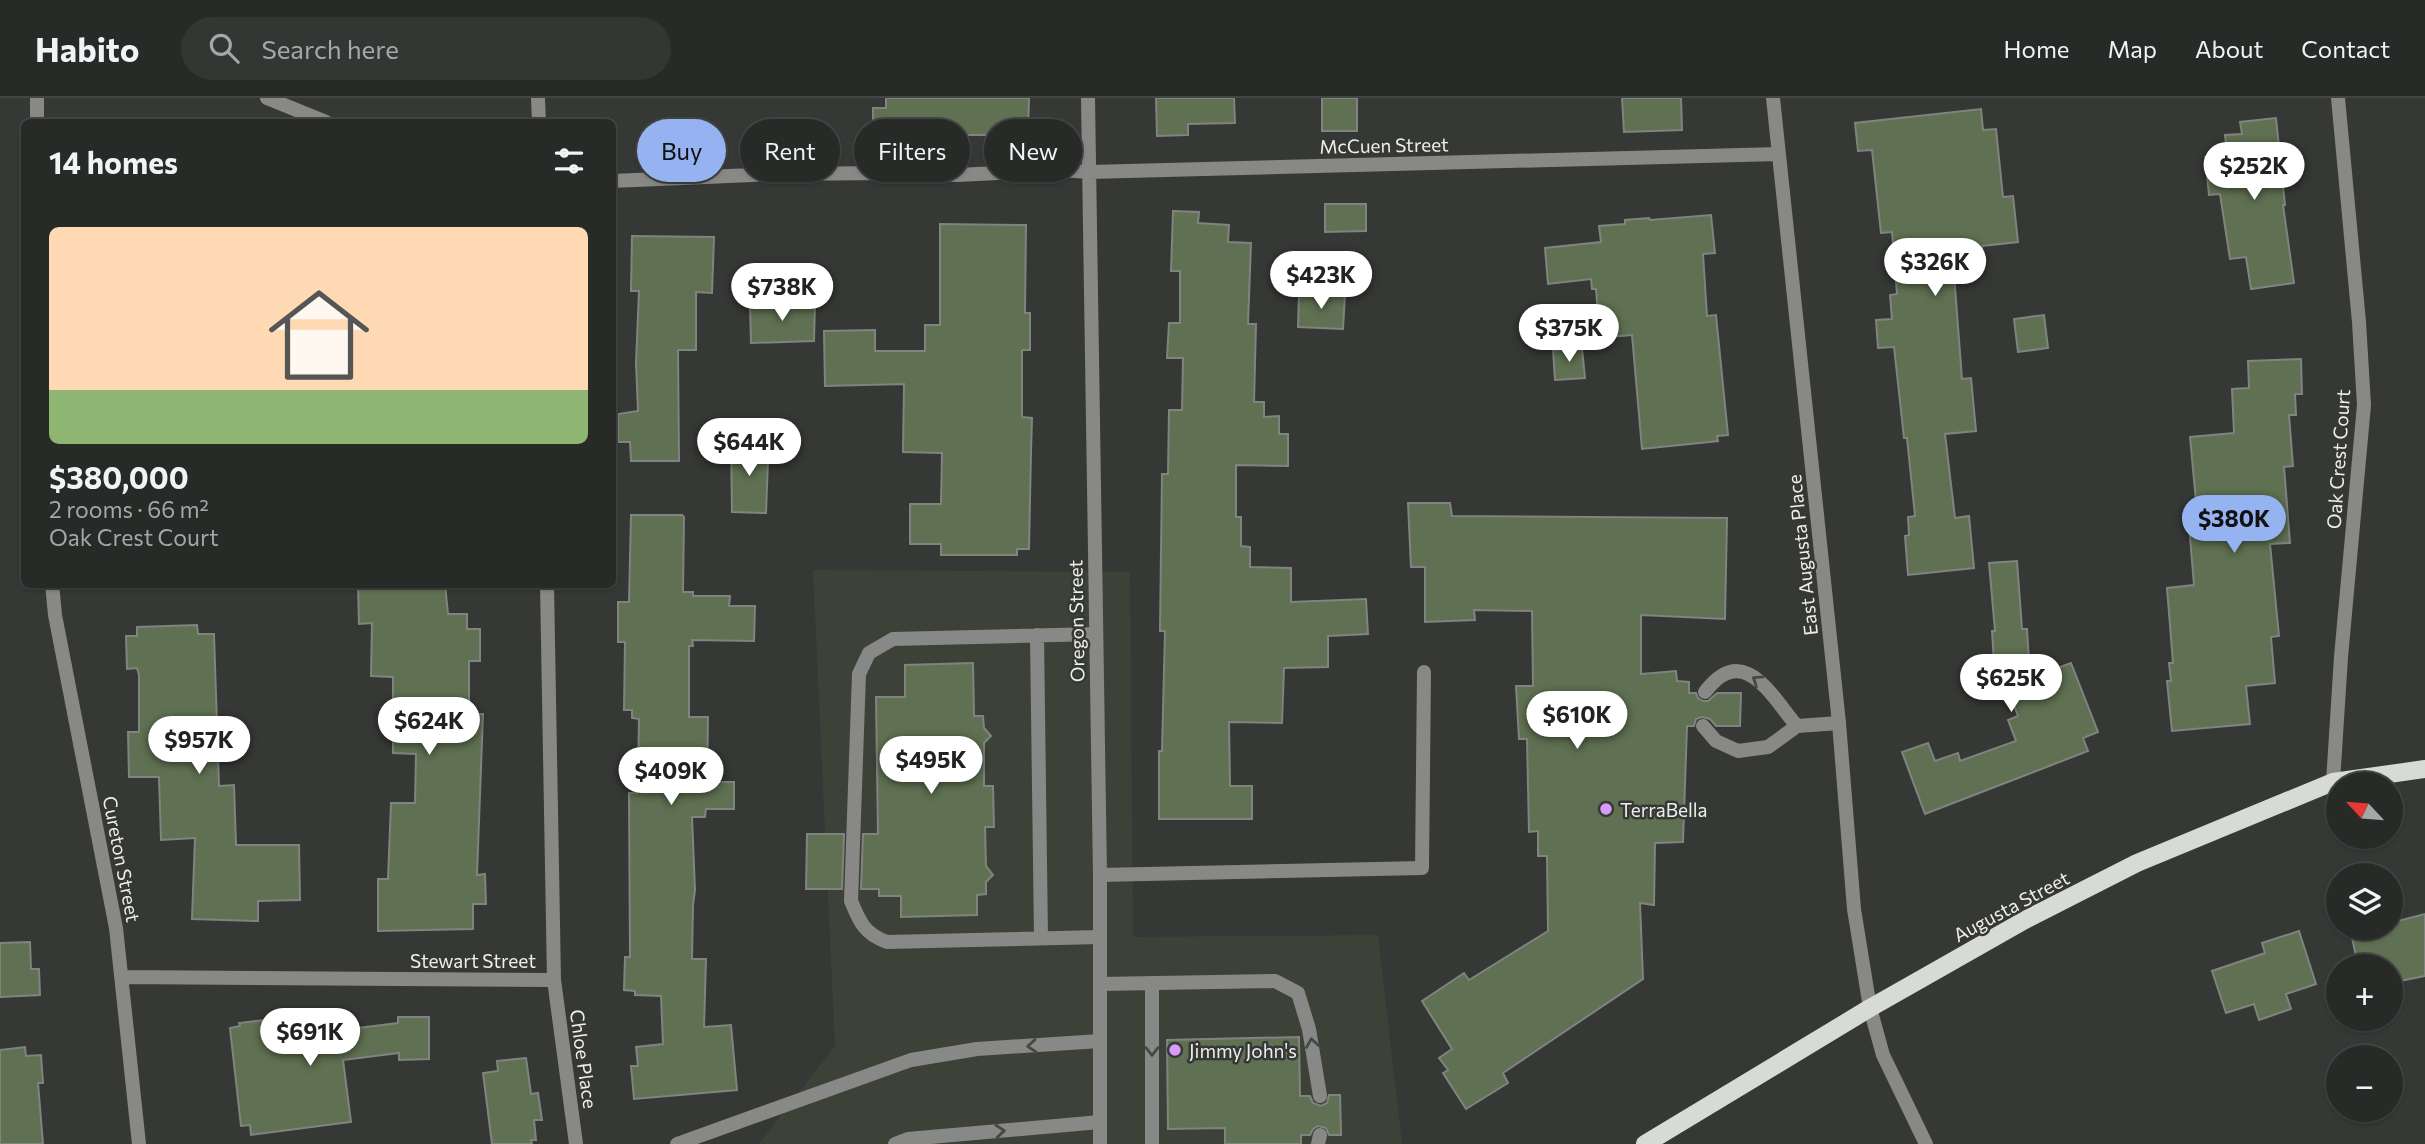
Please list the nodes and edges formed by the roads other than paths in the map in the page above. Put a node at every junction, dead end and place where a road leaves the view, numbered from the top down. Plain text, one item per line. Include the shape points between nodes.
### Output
1 (37, 98) edge
2 (267, 98) edge
3 (538, 98) edge
4 (1088, 98) edge
5 (1773, 98) edge
6 (2338, 98) edge
7 (37, 119) edge
8 (319, 119) edge
9 (539, 119) edge
10 (1779, 155) junction
11 (1089, 172) junction
12 (616, 181) edge
13 (52, 588) edge
14 (547, 588) edge
15 (1096, 634) junction
16 (1037, 635) junction
17 (1424, 672) dead end
18 (1705, 692) dead end
19 (1839, 723) junction
20 (1703, 726) dead end
21 (1797, 726) junction
22 (2425, 769) edge
23 (2334, 772) edge
24 (2403, 772) edge
25 (2326, 785) edge
26 (1100, 875) junction
27 (1100, 937) junction
28 (1041, 938) junction
29 (122, 977) junction
30 (554, 980) junction
31 (1152, 983) junction
32 (1100, 984) junction
33 (1870, 1008) junction
34 (1100, 1041) junction
35 (1320, 1096) dead end
36 (1100, 1122) junction
37 (901, 1141) edge
38 (139, 1144) edge
39 (576, 1144) edge
40 (677, 1144) edge
41 (1100, 1144) edge
42 (1153, 1144) edge
43 (1645, 1144) edge
44 (1926, 1144) edge

1 - 7 street
2 - 8 street
3 - 9 street
4 - 11 street, Oregon Street
5 - 10 street, East Augusta Place
6 - 23 street, Oak Crest Court via 2364,405
10 - 11 street, McCuen Street
10 - 19 street, East Augusta Place
11 - 12 street, McCuen Street via 774,174
11 - 15 street, Oregon Street
13 - 29 street, Cureton Street
14 - 30 street, Stewart Street
15 - 16 street
15 - 26 street, Oregon Street
16 - 28 street
16 - 28 street via 893,639 869,653 859,674 851,901 871,936 887,942
17 - 26 street via 1422,868
21 -> 18 street via 1755,676 1738,670 1717,677
19 - 21 street
19 - 33 street, East Augusta Place via 1854,909
20 - 21 street via 1716,741 1738,751 1768,747
22 - 24 main road, Augusta Street
25 - 33 main road, Augusta Street via 2137,863
26 - 27 street, Oregon Street
27 - 28 street
27 - 32 street, Oregon Street
29 - 30 street, Stewart Street
29 - 38 street, Cureton Street
30 - 39 street, Chloe Place
31 - 32 street
35 -> 31 street via 1310,1029 1298,993 1275,981
31 -> 42 street
32 - 34 street, Oregon Street
33 - 43 main road, Augusta Street
33 - 44 street, East Augusta Place via 1885,1060
34 - 36 street, Oregon Street
34 -> 40 street via 977,1049 911,1060
37 -> 36 street
36 - 41 street, Oregon Street

